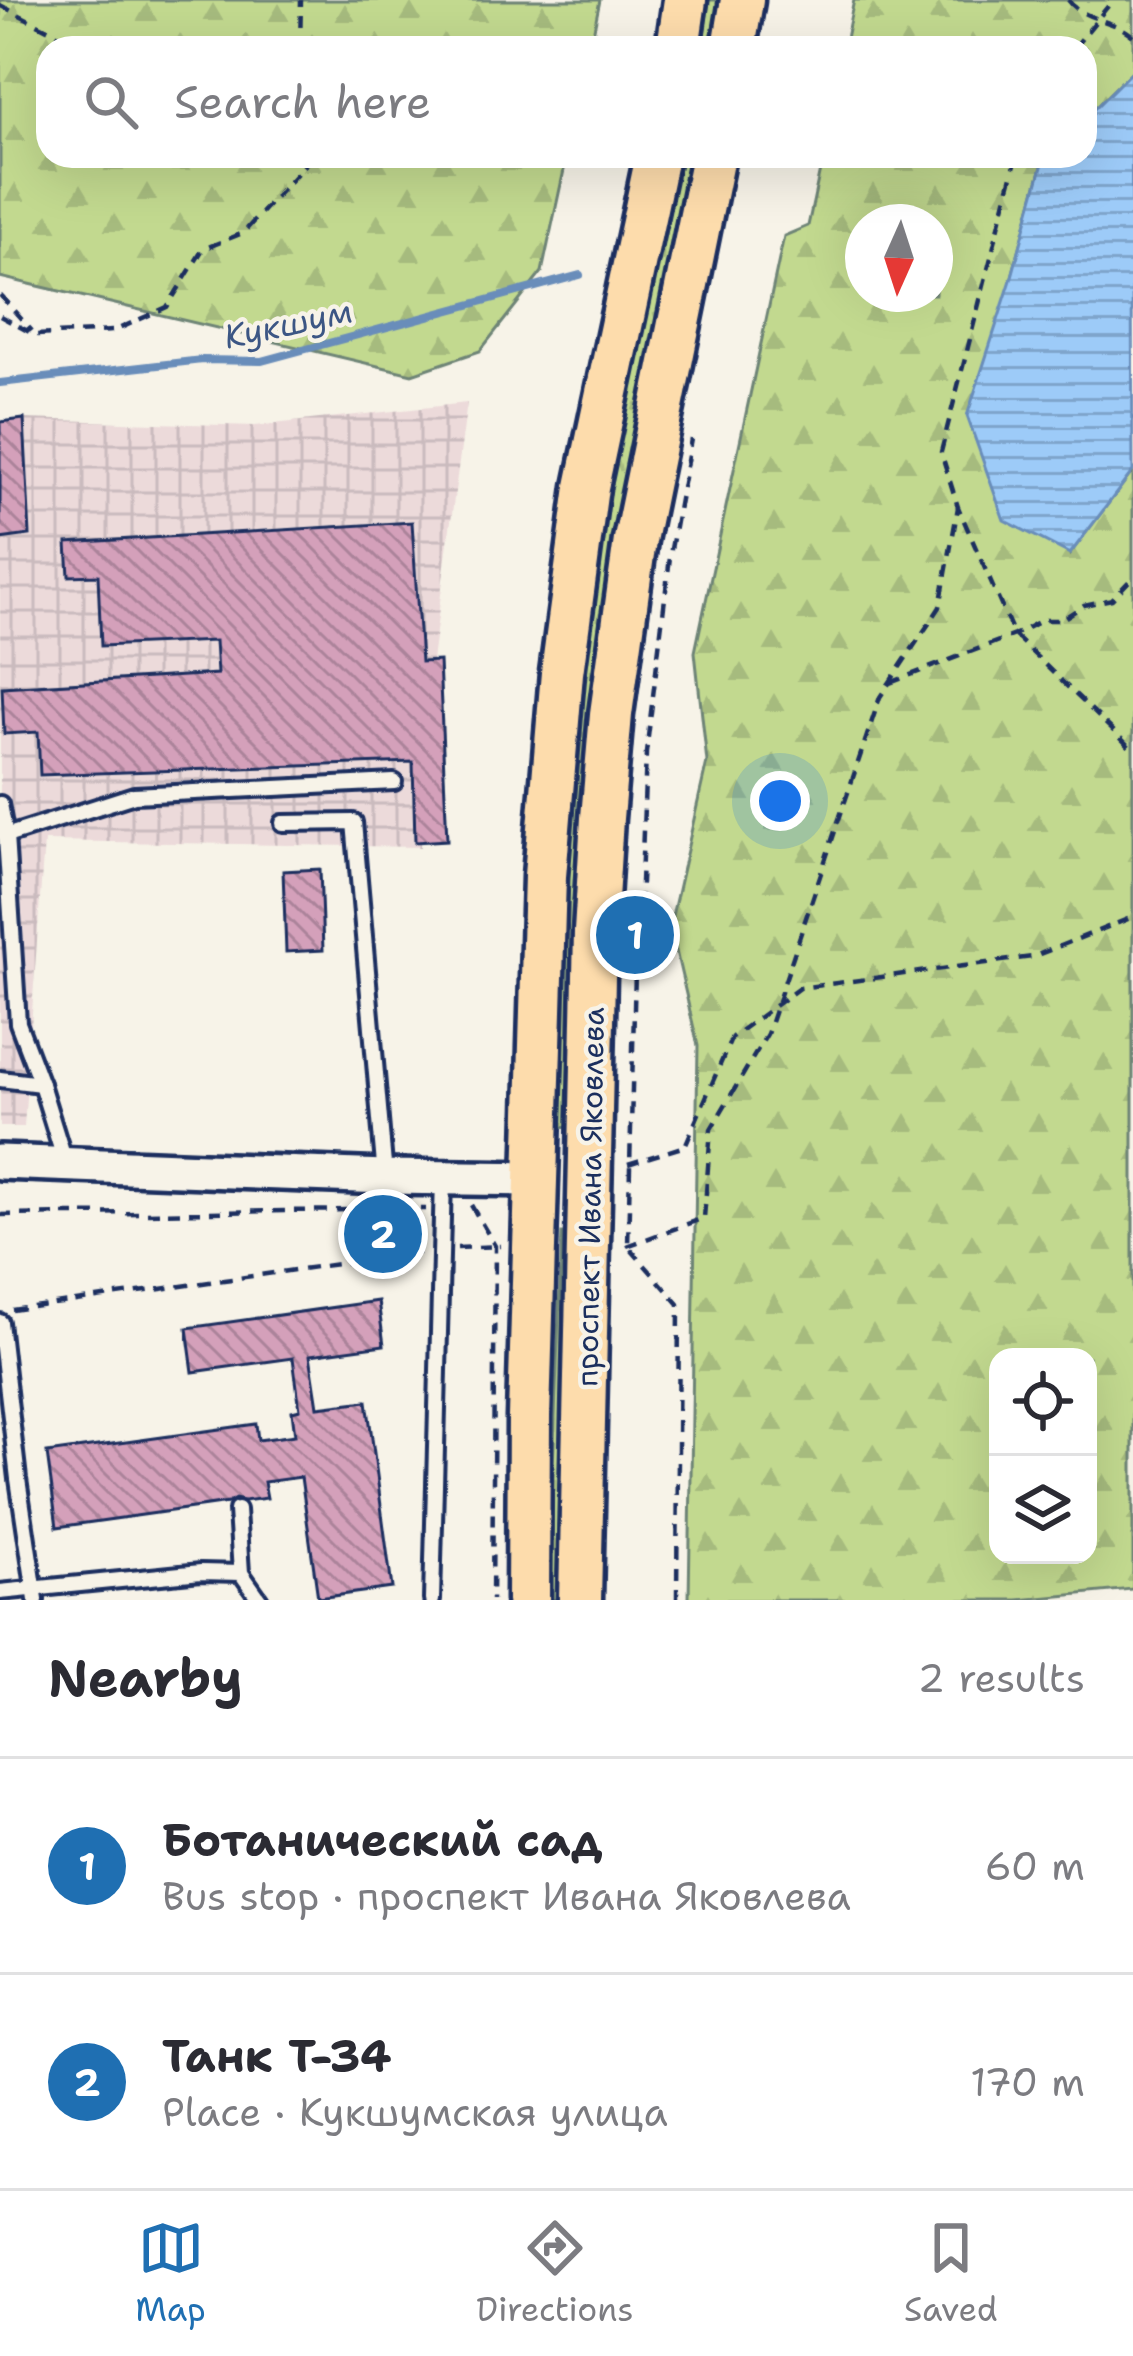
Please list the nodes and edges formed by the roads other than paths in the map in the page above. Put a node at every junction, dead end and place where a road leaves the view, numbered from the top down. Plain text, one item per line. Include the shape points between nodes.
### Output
1 (685, 0) edge
2 (742, 0) edge
3 (680, 36) edge
4 (736, 36) edge
5 (654, 168) edge
6 (711, 168) edge
7 (394, 782) dead end
8 (0, 804) edge
9 (283, 823) dead end
10 (6, 836) junction
11 (0, 1079) edge
12 (41, 1084) junction
13 (0, 1162) edge
14 (65, 1162) junction
15 (610, 1172) junction
16 (385, 1177) junction
17 (534, 1179) junction
18 (443, 1194) junction
19 (0, 1322) edge
20 (18, 1479) junction
21 (0, 1480) edge
22 (237, 1510) dead end
23 (241, 1573) junction
24 (0, 1592) edge
25 (36, 1594) edge
26 (260, 1600) edge
27 (432, 1600) edge
28 (528, 1600) edge
29 (580, 1600) edge

1 - 3 main road
2 - 4 main road
5 - 17 main road, проспект Ивана Яковлева via 587,487 562,673 544,876
6 - 15 main road, проспект Ивана Яковлева via 635,540 611,714 596,932
7 - 10 lane via 134,795
8 - 10 lane
9 - 16 lane via 354,822
10 - 12 lane via 18,1023
11 - 12 lane
12 - 14 lane
13 - 14 street
14 - 16 street
15 - 17 main road
15 - 29 main road, проспект Ивана Яковлева
16 - 18 street
17 - 18 street
17 - 28 main road, проспект Ивана Яковлева
18 - 27 lane
19 - 20 lane
20 - 21 lane
20 - 25 lane
22 - 23 lane
23 - 25 lane
23 - 26 lane
24 - 25 lane

